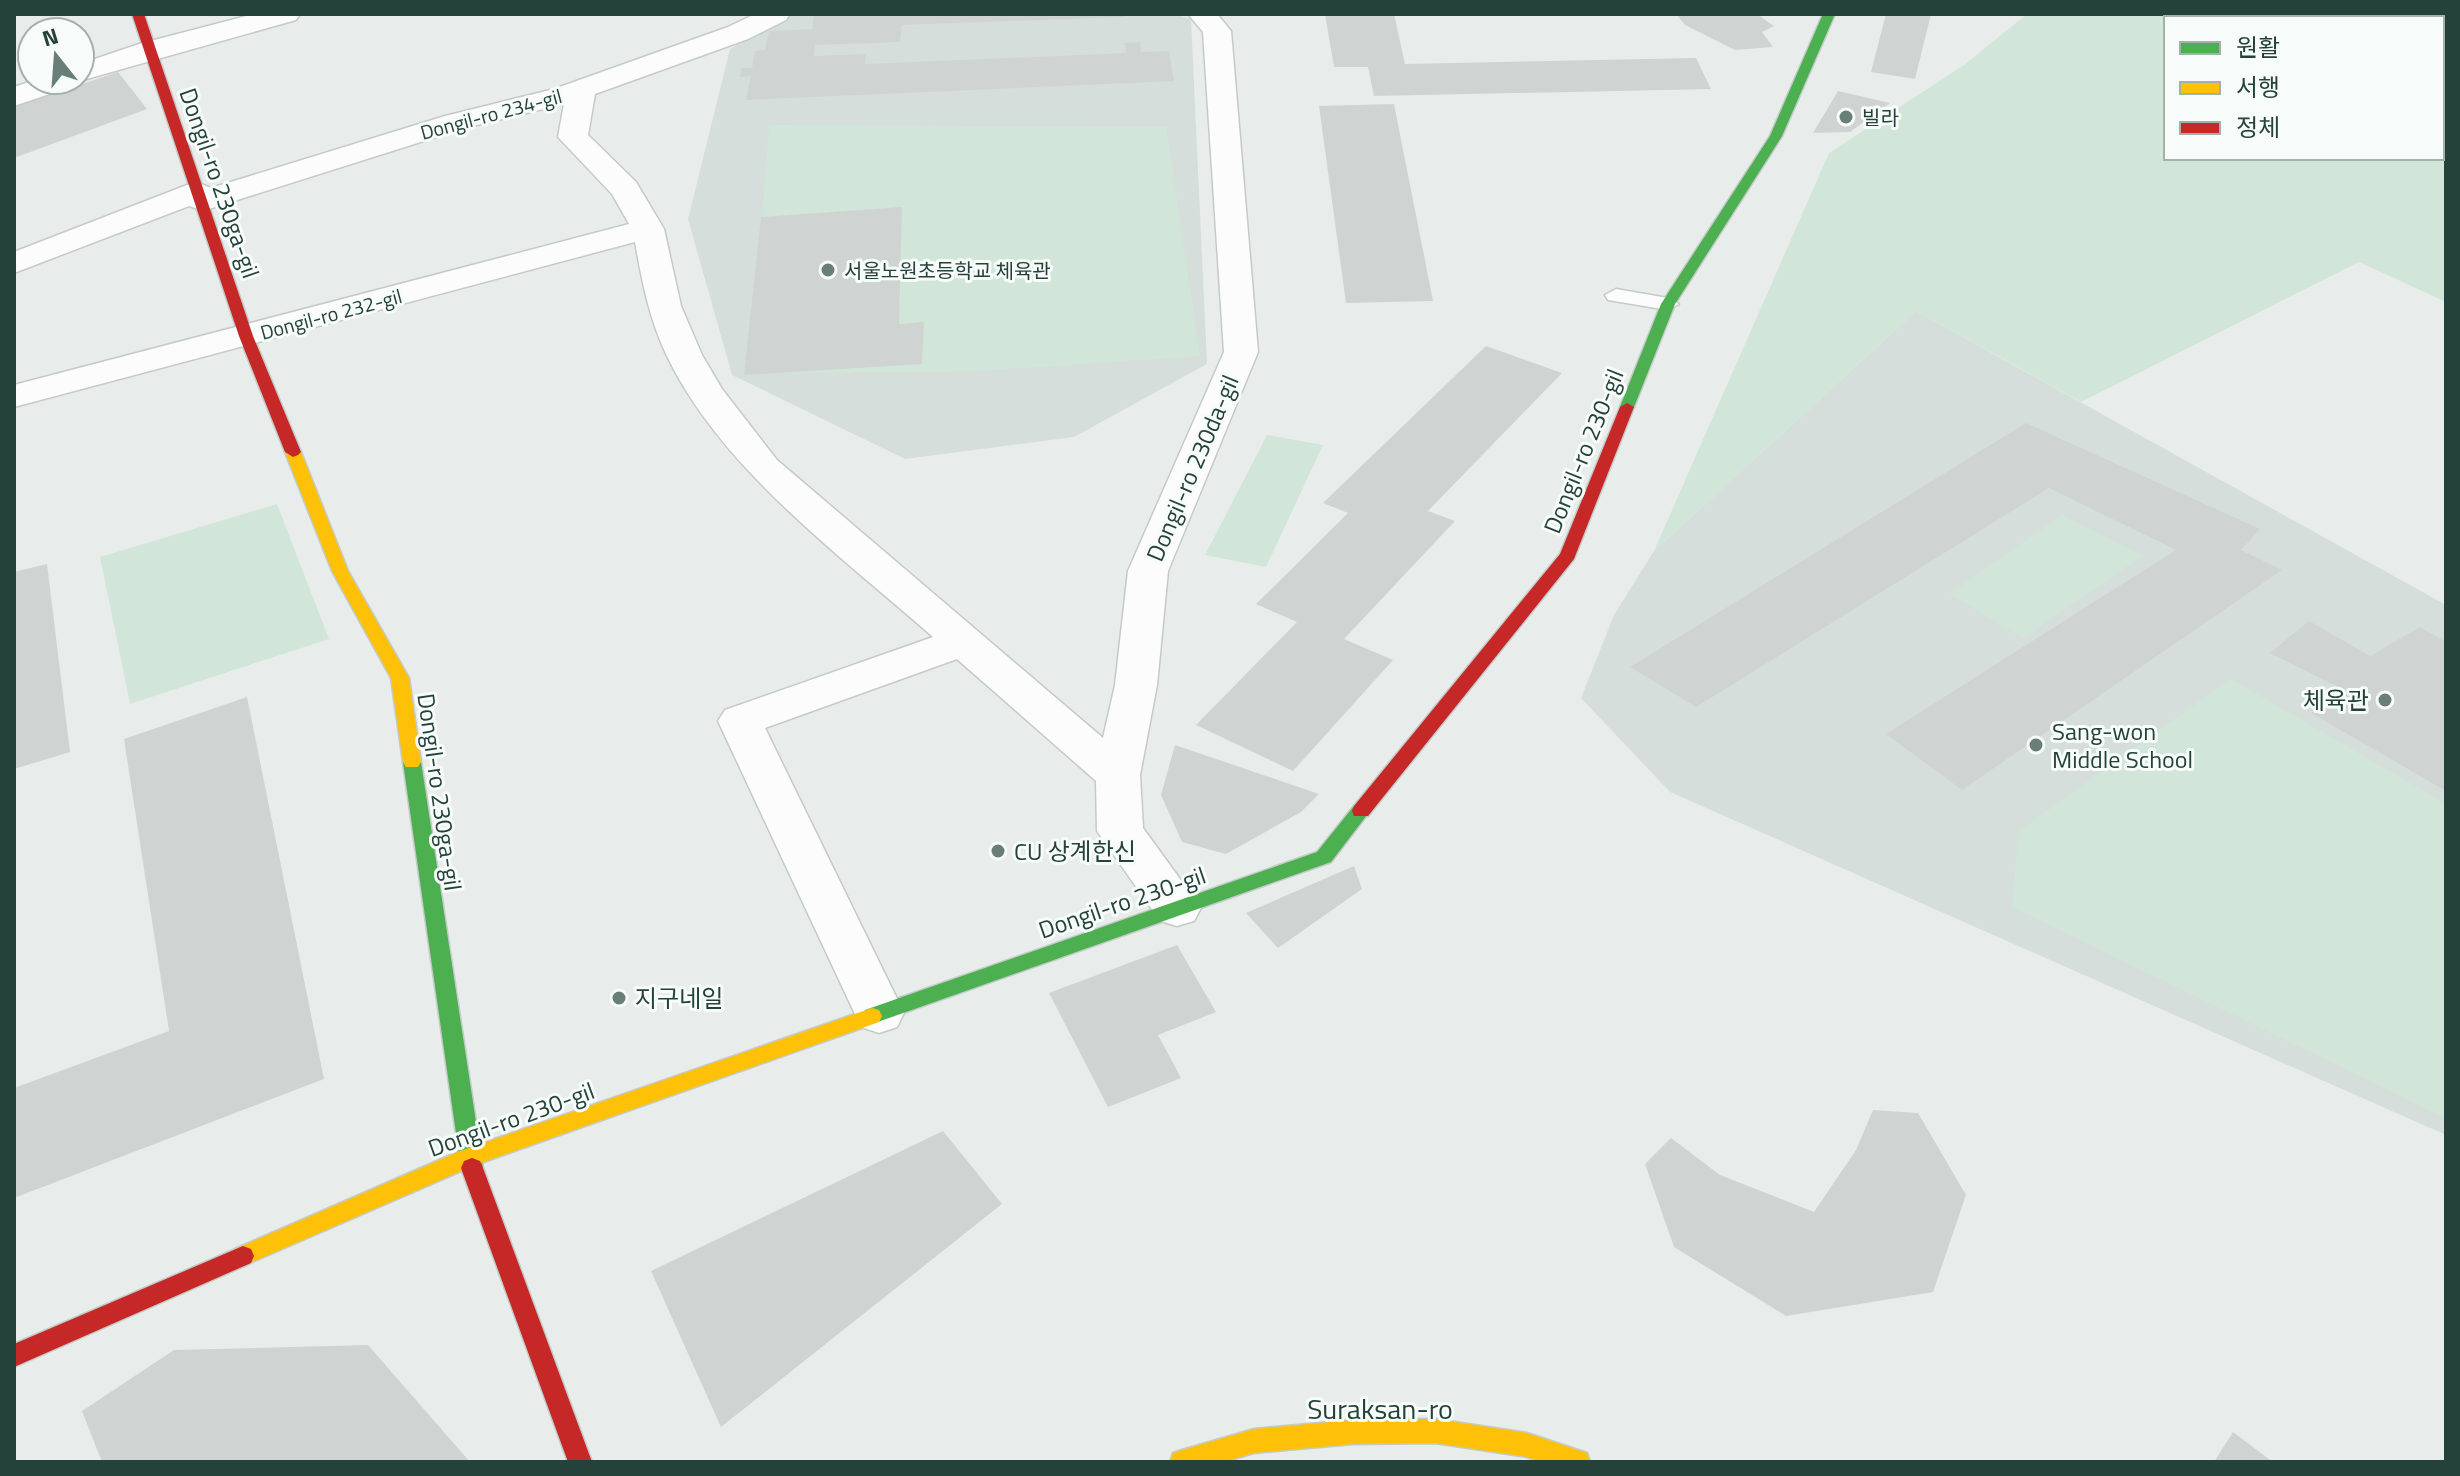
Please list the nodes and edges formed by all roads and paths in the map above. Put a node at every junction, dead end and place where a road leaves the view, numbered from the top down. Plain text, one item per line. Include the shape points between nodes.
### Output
1 (138, 14) edge
2 (286, 14) edge
3 (776, 14) edge
4 (1202, 14) edge
5 (1829, 14) edge
6 (149, 50) junction
7 (96, 68) edge
8 (581, 88) junction
9 (199, 197) junction
10 (648, 229) junction
11 (14, 263) edge
12 (1616, 295) dead end
13 (1668, 304) junction
14 (246, 336) junction
15 (14, 396) edge
16 (964, 641) junction
17 (1118, 775) junction
18 (1177, 908) junction
19 (879, 1013) junction
20 (468, 1158) junction
21 (14, 1356) edge
22 (580, 1462) edge
23 (1182, 1462) edge
24 (1578, 1462) edge

1 - 6 street, Dongil-ro 230ga-gil
2 - 6 street
3 - 8 street, Dongil-ro 234-gil via 738,33
4 - 17 street, Dongil-ro 230da-gil via 1217,31 1241,352 1148,571 1136,685
5 - 13 street, Dongil-ro 230-gil via 1776,136
6 - 7 street
6 - 9 street, Dongil-ro 230ga-gil
8 - 9 street, Dongil-ro 234-gil
8 - 10 street via 573,137 625,189
9 - 11 street, Dongil-ro 234-gil
9 - 14 street, Dongil-ro 230ga-gil
10 - 14 street, Dongil-ro 232-gil
10 - 16 street via 664,306 684,355 764,468
12 - 13 lane
13 - 18 street, Dongil-ro 230-gil via 1568,555 1324,857
14 - 15 street, Dongil-ro 232-gil
14 - 20 street, Dongil-ro 230ga-gil via 340,571 400,678
16 - 17 street
16 - 19 street via 740,721
17 - 18 street, Dongil-ro 230da-gil via 1120,831
18 - 19 street, Dongil-ro 230-gil
19 - 20 street, Dongil-ro 230-gil
20 - 21 street, Dongil-ro 230-gil
20 - 22 street, Dongil-ro 230ga-gil
23 - 24 street, Suraksan-ro via 1254,1441 1435,1431 1527,1445

